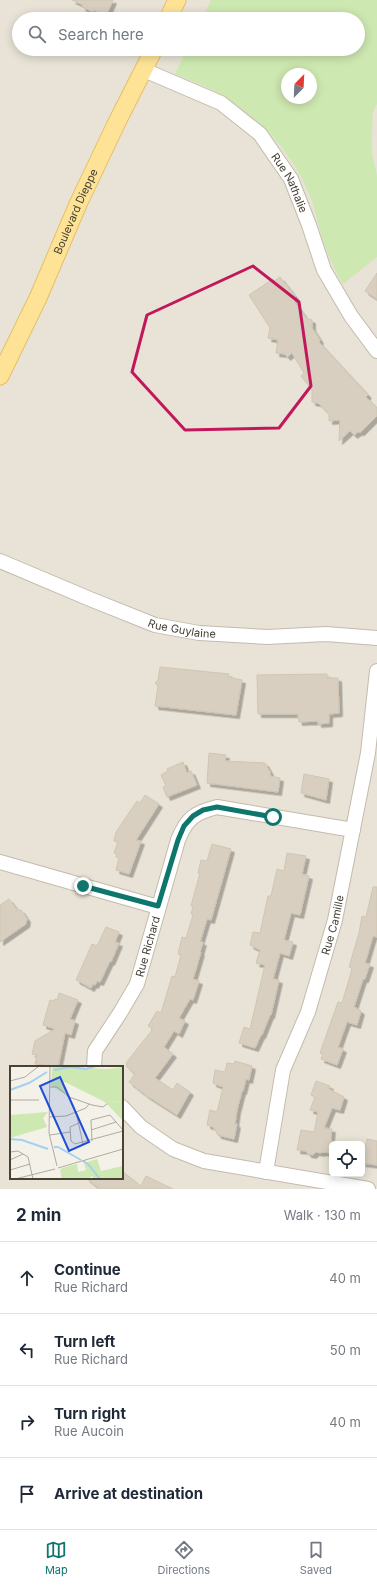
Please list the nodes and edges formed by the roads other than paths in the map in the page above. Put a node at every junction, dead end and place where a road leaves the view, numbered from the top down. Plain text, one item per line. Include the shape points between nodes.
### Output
1 (177, 0) edge
2 (171, 12) edge
3 (151, 56) edge
4 (144, 70) junction
5 (377, 351) edge
6 (0, 376) edge
7 (0, 561) edge
8 (377, 638) edge
9 (377, 671) edge
10 (353, 830) junction
11 (0, 862) edge
12 (158, 906) junction
13 (94, 1066) edge
14 (123, 1108) edge
15 (266, 1172) junction
16 (368, 1189) edge

1 - 2 main road
3 - 4 main road, Boulevard Dieppe
4 - 5 street, Rue Nathalie via 221,103 260,134 291,179 324,270 351,316
4 - 6 main road, Boulevard Dieppe via 116,122 38,298
7 - 8 street, Rue Guylaine via 162,626 199,633 267,637 326,634
9 - 10 street, Rue Camille via 368,753
10 - 12 street, Rue Richard via 217,807 203,810 184,826
10 - 15 street, Rue Camille via 335,920 308,1012 283,1070
11 - 12 street
12 - 13 street, Rue Richard via 137,984 95,1051
14 - 15 street via 141,1127 173,1149 204,1161
15 - 16 street

